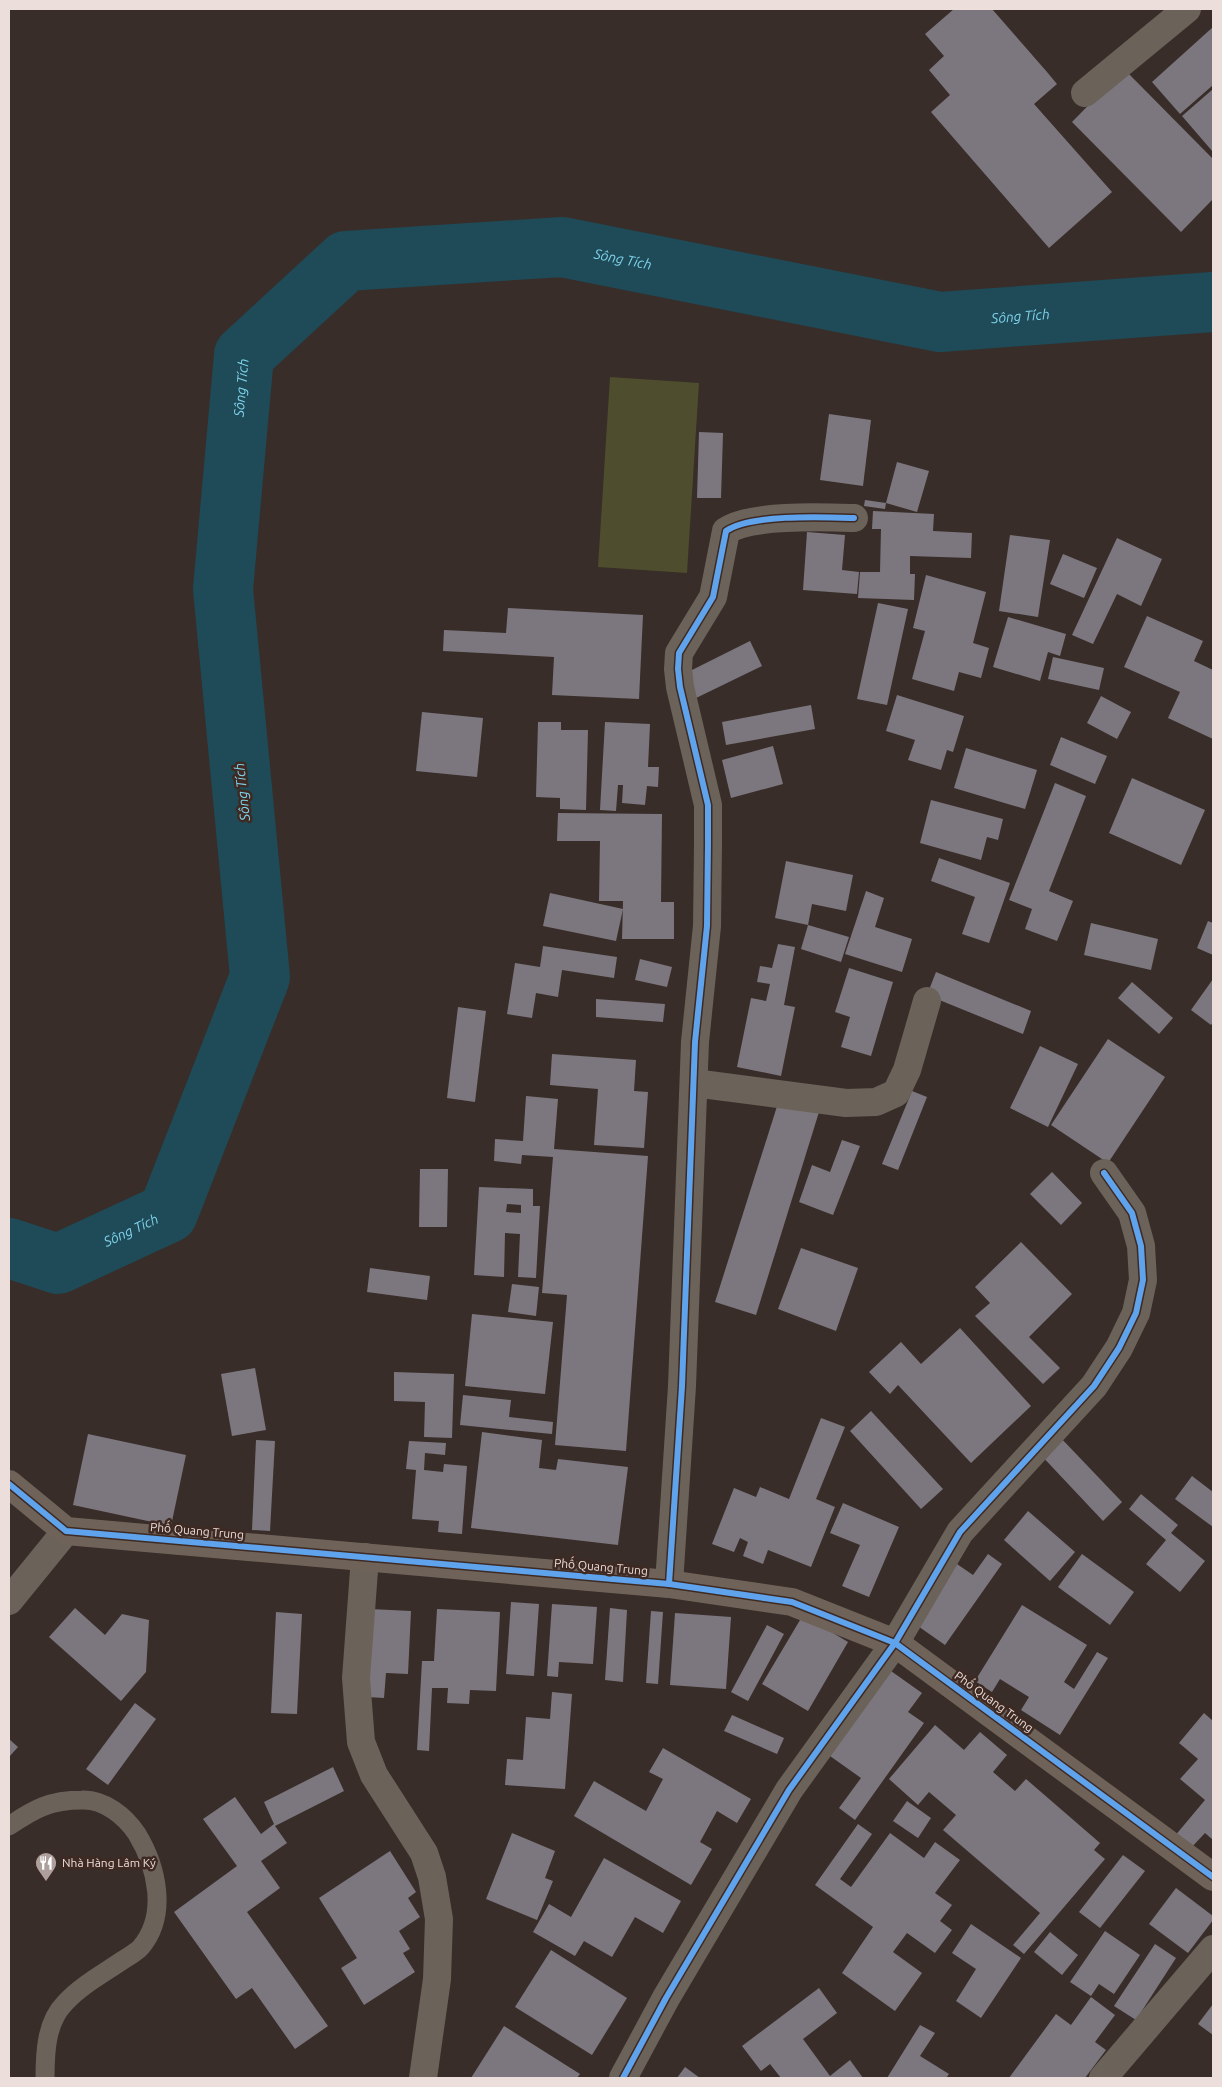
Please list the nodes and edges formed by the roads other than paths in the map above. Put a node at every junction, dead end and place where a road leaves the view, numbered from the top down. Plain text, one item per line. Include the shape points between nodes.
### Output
1 (1187, 9) edge
2 (1085, 93) dead end
3 (854, 518) dead end
4 (927, 1001) dead end
5 (694, 1083) junction
6 (1104, 1173) dead end
7 (9, 1484) edge
8 (66, 1531) junction
9 (365, 1557) junction
10 (669, 1584) junction
11 (9, 1601) edge
12 (895, 1643) junction
13 (9, 1826) edge
14 (1213, 1877) edge
15 (1213, 1949) edge
16 (45, 2078) edge
17 (423, 2078) edge
18 (623, 2078) edge
19 (1103, 2078) edge

1 - 2 street
3 - 5 street via 755,521 726,531 714,597 679,652 680,688 708,805 707,926
4 - 5 street via 907,1070 896,1093 876,1102 846,1104
5 - 10 street via 682,1386
6 - 12 street via 1132,1213 1141,1246 1143,1280 1136,1313 1119,1348 1094,1386 960,1532
7 - 8 street
8 - 9 street, Phố Quang Trung
8 - 11 street
9 - 10 street, Phố Quang Trung
9 - 17 street via 356,1678 361,1742 374,1775 424,1853 439,1919 437,1979
10 - 12 street, Phố Quang Trung via 792,1602
12 - 14 street, Phố Quang Trung
12 - 18 street via 789,1790 666,1998
13 - 16 lane via 34,1808 67,1800 89,1799 112,1808 132,1826 148,1851 158,1893 157,1919 141,1948 64,2003 53,2022 46,2047
15 - 19 street

